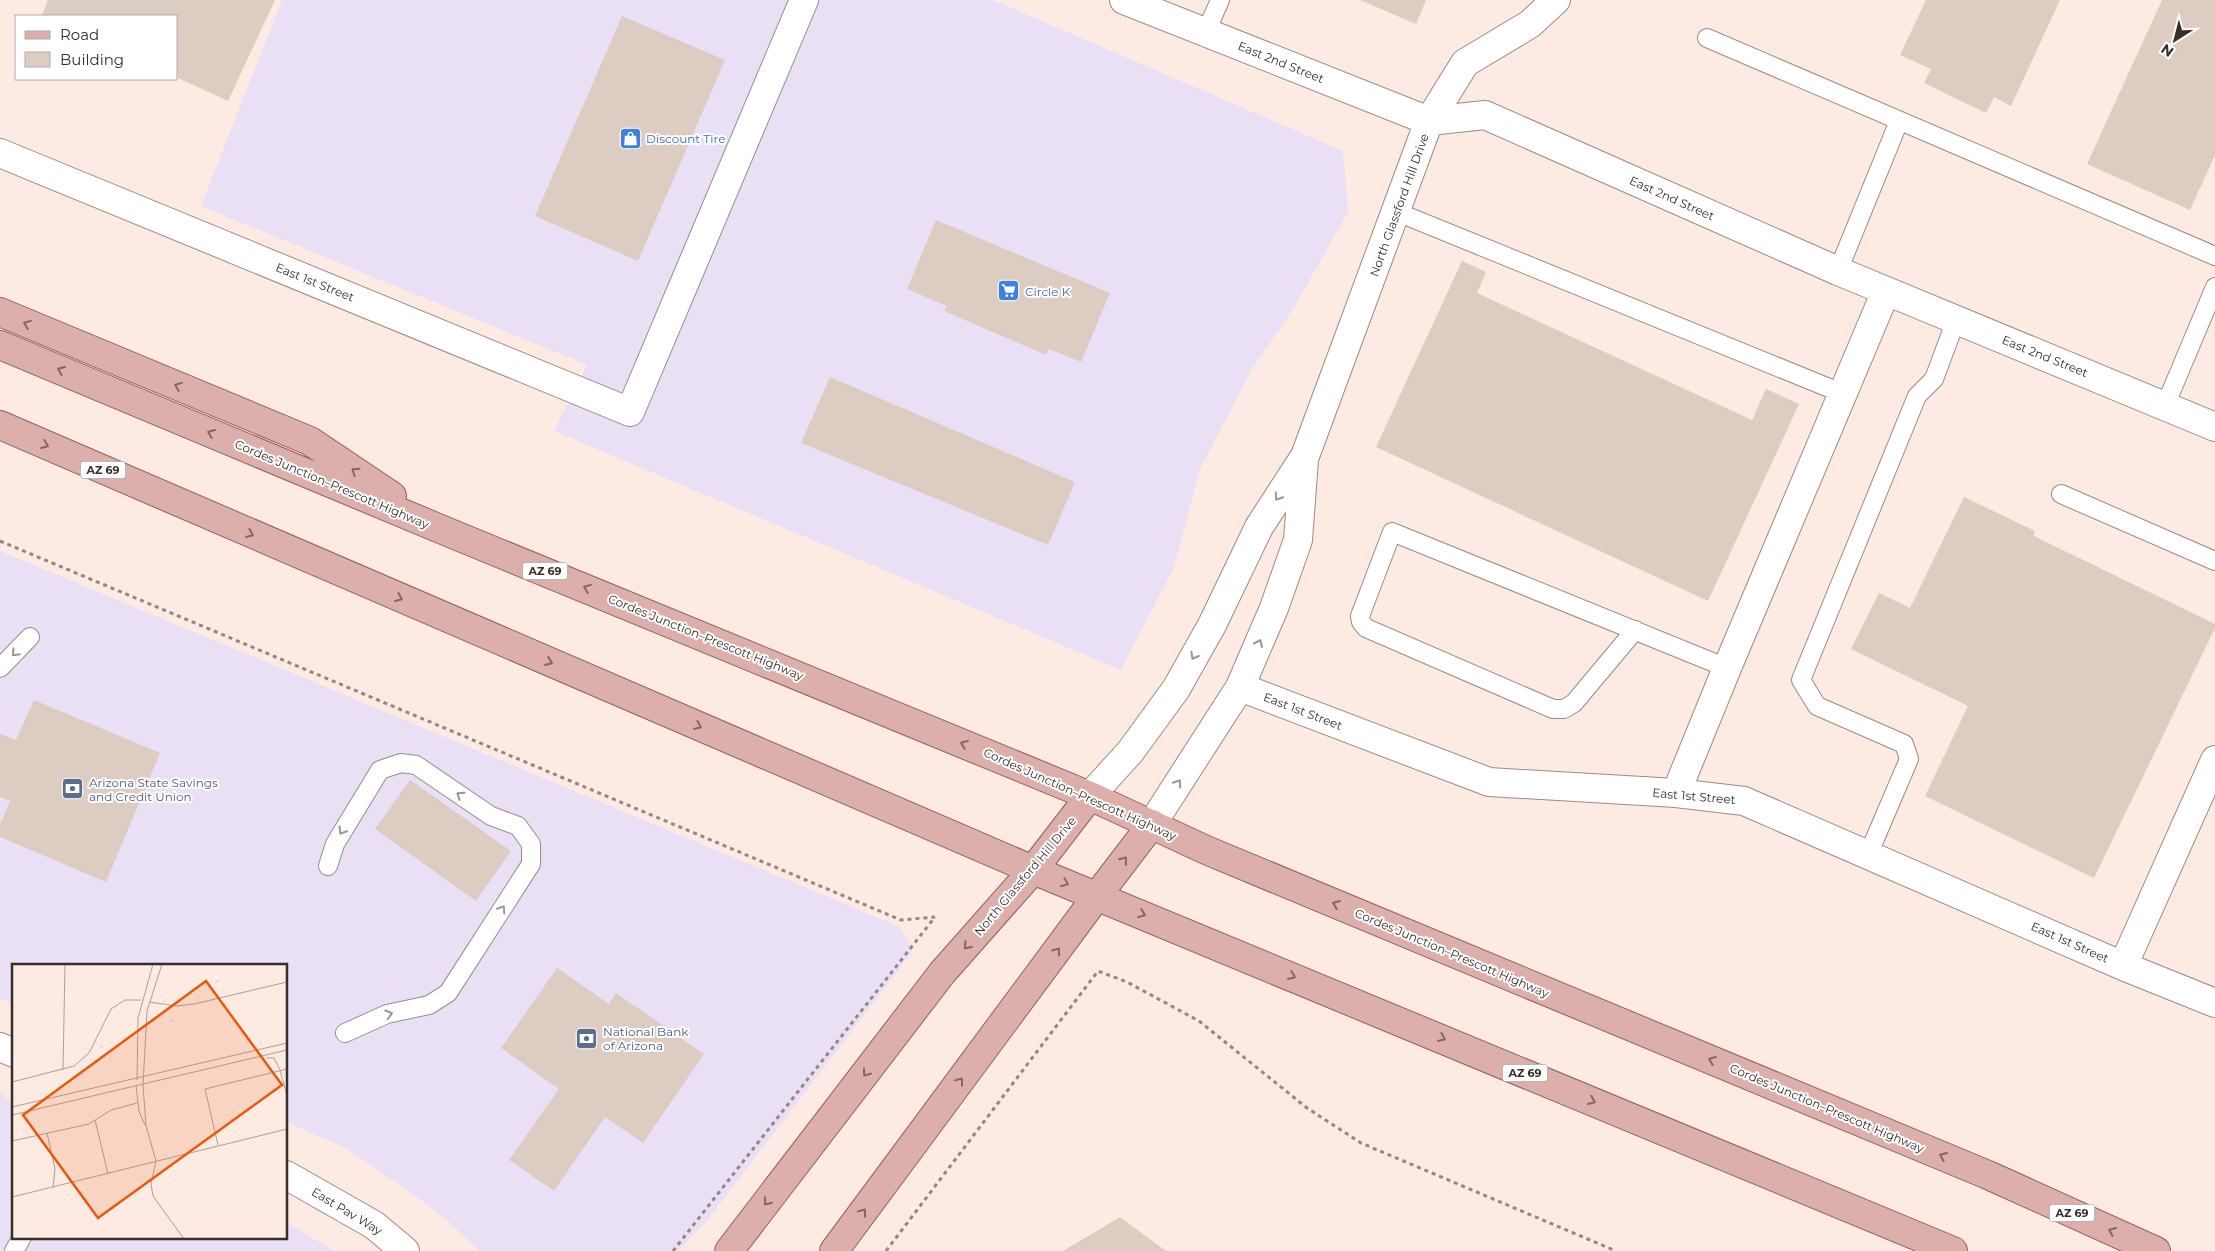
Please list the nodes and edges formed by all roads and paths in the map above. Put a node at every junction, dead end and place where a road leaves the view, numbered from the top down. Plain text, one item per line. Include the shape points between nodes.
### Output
1 (804, 0) edge
2 (1124, 0) edge
3 (1220, 0) edge
4 (1556, 0) edge
5 (1206, 32) junction
6 (1707, 38) dead end
7 (1429, 121) junction
8 (1899, 121) junction
9 (0, 152) edge
10 (1396, 212) junction
11 (2215, 256) edge
12 (1838, 271) junction
13 (2215, 287) edge
14 (1886, 291) junction
15 (0, 312) edge
16 (1956, 320) junction
17 (0, 344) edge
18 (1844, 394) junction
19 (2165, 406) junction
20 (0, 426) edge
21 (2215, 427) edge
22 (1305, 456) junction
23 (2062, 494) dead end
24 (438, 528) junction
25 (0, 541) edge
26 (2215, 561) edge
27 (1635, 630) junction
28 (30, 637) dead end
29 (0, 668) edge
30 (1726, 668) junction
31 (1240, 687) junction
32 (2215, 760) edge
33 (1676, 793) junction
34 (1090, 796) junction
35 (1152, 824) junction
36 (1868, 854) junction
37 (328, 866) dead end
38 (1034, 870) junction
39 (1097, 896) junction
40 (2123, 966) junction
41 (2215, 1003) edge
42 (344, 1033) dead end
43 (0, 1047) edge
44 (12, 1052) edge
45 (288, 1176) edge
46 (21, 1238) edge
47 (732, 1249) edge
48 (14, 1251) edge
49 (405, 1251) edge
50 (673, 1251) edge
51 (834, 1251) edge
52 (886, 1251) edge
53 (1616, 1251) edge
54 (1953, 1251) edge
55 (2156, 1251) edge

1 - 9 street, East 1st Street via 630,412
2 - 5 street, East 2nd Street
3 - 5 lane
4 - 7 street, North Glassford Hill Drive via 1530,24 1465,63
5 - 7 street, East 2nd Street
6 - 8 lane
7 - 10 street, North Glassford Hill Drive
7 - 12 street, East 2nd Street via 1485,115
8 - 11 lane
8 - 12 lane
10 - 18 lane
10 - 22 street, North Glassford Hill Drive
12 - 14 street, East 2nd Street
13 - 19 lane
14 - 16 street, East 2nd Street
14 - 18 street
24 -> 15 main road via 310,441
16 - 19 street, East 2nd Street
16 - 36 lane via 1934,379 1917,396 1801,680 1818,706 1904,744 1909,759
24 -> 17 main road, Cordes Junction–Prescott Highway / AZ 69
18 - 30 street
19 - 21 street, East 2nd Street
20 -> 38 main road, AZ 69
31 -> 22 street, North Glassford Hill Drive via 1274,608 1298,540
22 -> 34 street, North Glassford Hill Drive via 1259,527 1212,625 1176,689 1130,752
23 - 26 lane
34 -> 24 main road, Cordes Junction–Prescott Highway / AZ 69
25 - 50 path via 901,920 935,917
27 - 27 lane via 1574,703 1564,709 1553,709 1366,628 1360,616 1392,532
27 - 30 lane
28 -> 29 lane
30 - 33 street
31 - 33 street, East 1st Street via 1489,782
35 -> 31 street, North Glassford Hill Drive
32 - 40 street
33 - 36 street, East 1st Street via 1744,801
34 - 35 main road, Cordes Junction–Prescott Highway / AZ 69
34 - 38 main road, North Glassford Hill Drive
39 -> 35 main road, North Glassford Hill Drive
55 -> 35 main road, Cordes Junction–Prescott Highway / AZ 69 via 1988,1175 1226,859
36 - 40 street, East 1st Street
42 -> 37 lane via 387,1014 429,1005 448,993 531,864 531,844 518,826 490,816 416,765 401,763 380,770 334,844
38 -> 39 main road, AZ 69
38 -> 47 main road, North Glassford Hill Drive via 942,973
51 -> 39 main road, North Glassford Hill Drive
39 -> 54 main road, AZ 69
40 - 41 street, East 1st Street
43 - 44 street
45 - 49 street, East Pav Way via 374,1225
46 - 48 lane
52 - 53 path via 1098,971 1127,982 1199,1021 1306,1108 1361,1143

